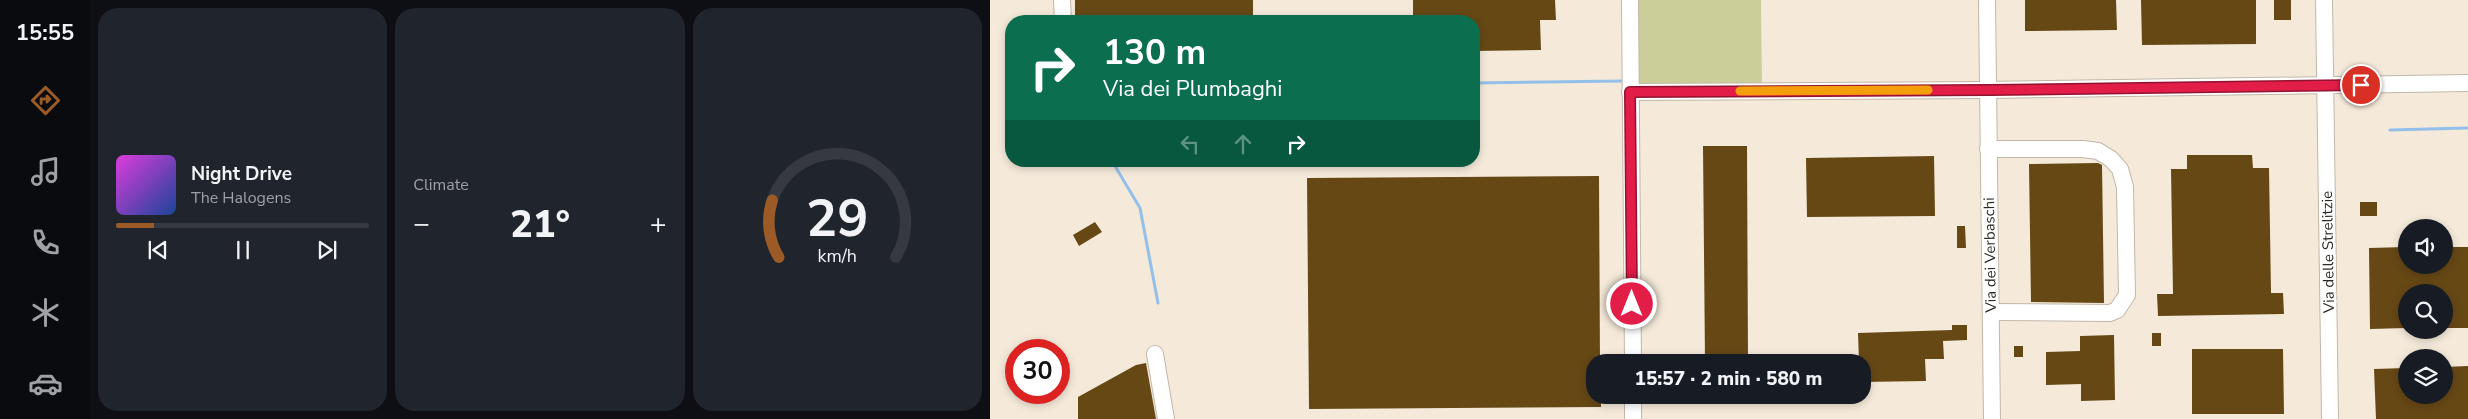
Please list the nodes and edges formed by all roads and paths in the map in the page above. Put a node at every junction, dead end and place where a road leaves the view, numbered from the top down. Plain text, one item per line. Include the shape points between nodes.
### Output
1 (1062, 0) edge
2 (1630, 0) edge
3 (1987, 0) edge
4 (2324, 0) edge
5 (1063, 15) edge
6 (2468, 83) edge
7 (2325, 85) junction
8 (1988, 90) junction
9 (1630, 92) junction
10 (1988, 149) junction
11 (1991, 312) junction
12 (1155, 354) dead end
13 (1633, 354) edge
14 (1633, 404) edge
15 (1166, 419) edge
16 (1633, 419) edge
17 (1992, 419) edge
18 (2330, 419) edge

1 - 5 street
2 - 9 street
3 - 8 street, Via dei Verbaschi
4 - 7 street, Via delle Strelitzie
6 - 7 street
7 - 8 street
7 - 18 street, Via delle Strelitzie
8 - 9 street
8 - 10 street, Via dei Verbaschi
9 - 13 street
10 - 11 street, Via dei Verbaschi
10 - 11 street via 2098,151 2120,169 2125,187 2126,295 2117,310 2110,313
11 - 17 street, Via dei Verbaschi
12 - 15 street
14 - 16 street

